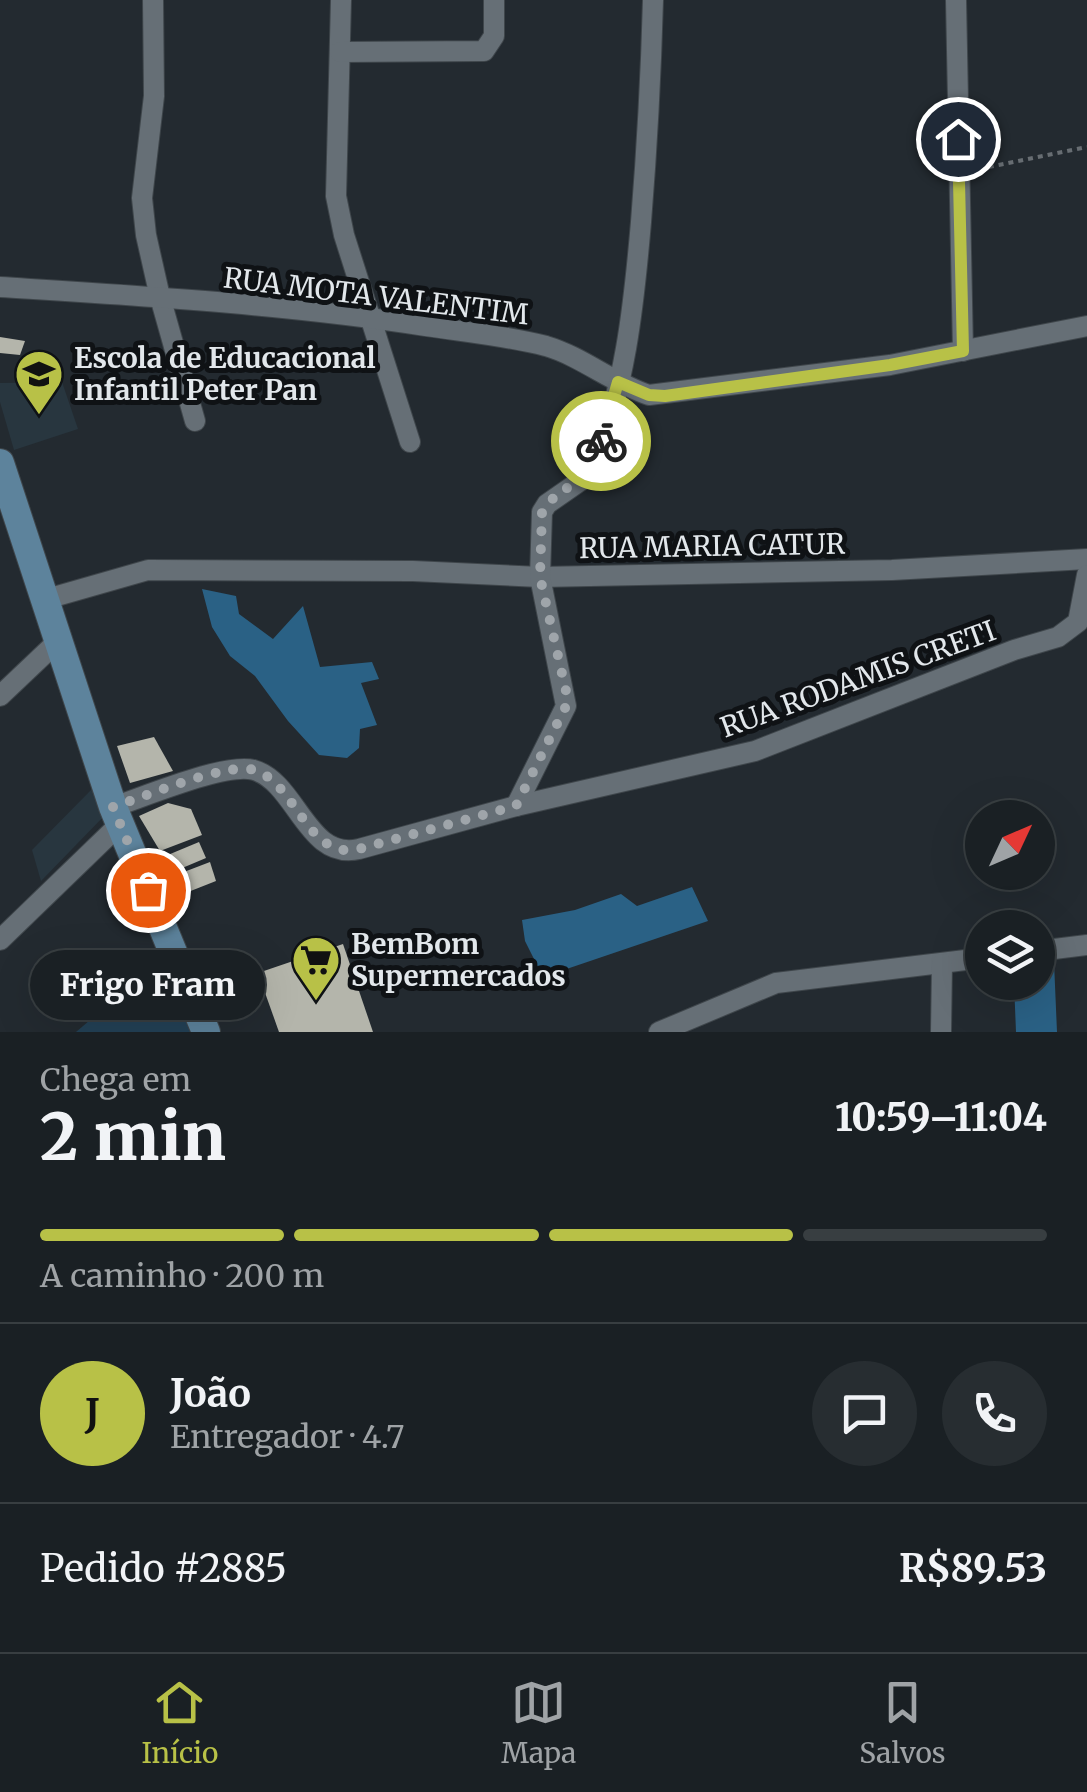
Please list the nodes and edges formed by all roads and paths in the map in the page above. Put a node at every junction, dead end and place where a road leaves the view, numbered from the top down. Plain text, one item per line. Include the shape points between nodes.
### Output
1 (153, 0) edge
2 (340, 0) edge
3 (494, 0) edge
4 (653, 0) edge
5 (956, 0) edge
6 (340, 52) junction
7 (1087, 147) edge
8 (959, 174) junction
9 (0, 287) edge
10 (160, 297) junction
11 (369, 317) junction
12 (1087, 326) edge
13 (963, 351) junction
14 (618, 382) junction
15 (195, 421) dead end
16 (410, 442) dead end
17 (0, 463) edge
18 (1087, 560) edge
19 (1087, 576) edge
20 (540, 577) junction
21 (43, 600) junction
22 (58, 641) junction
23 (0, 696) edge
24 (516, 806) junction
25 (116, 816) junction
26 (0, 940) edge
27 (1087, 944) edge
28 (1055, 949) edge
29 (965, 961) edge
30 (942, 964) junction
31 (206, 1032) edge
32 (659, 1032) edge
33 (941, 1032) edge

1 - 10 street via 154,96 142,198
2 - 6 street
3 - 6 street via 494,36 480,52
4 - 14 street via 635,290
5 - 8 street
6 - 11 street via 336,196
7 - 8 path
8 - 13 street
9 - 10 street, RUA MOTA VALENTIM
10 - 11 street, RUA MOTA VALENTIM
10 - 15 street
11 - 14 street, RUA MOTA VALENTIM via 548,347
11 - 16 street
12 - 13 street, RUA MOTA VALENTIM
13 - 14 street, RUA MOTA VALENTIM via 665,396
14 - 20 street via 591,469 542,512
17 - 21 street
18 - 20 street, RUA MARIA CATUR
19 - 24 street, RUA RODAMIS CRETI via 1078,622 1058,638 755,751
20 - 21 street, RUA MARIA CATUR via 148,570
20 - 24 street via 566,706
21 - 22 street
22 - 23 street
22 - 25 street
24 - 25 street, RUA RODAMIS CRETI via 346,852 324,842 257,770 224,770
25 - 26 street
25 - 31 street
27 - 28 street
29 - 30 street
30 - 32 street via 776,983
30 - 33 street

